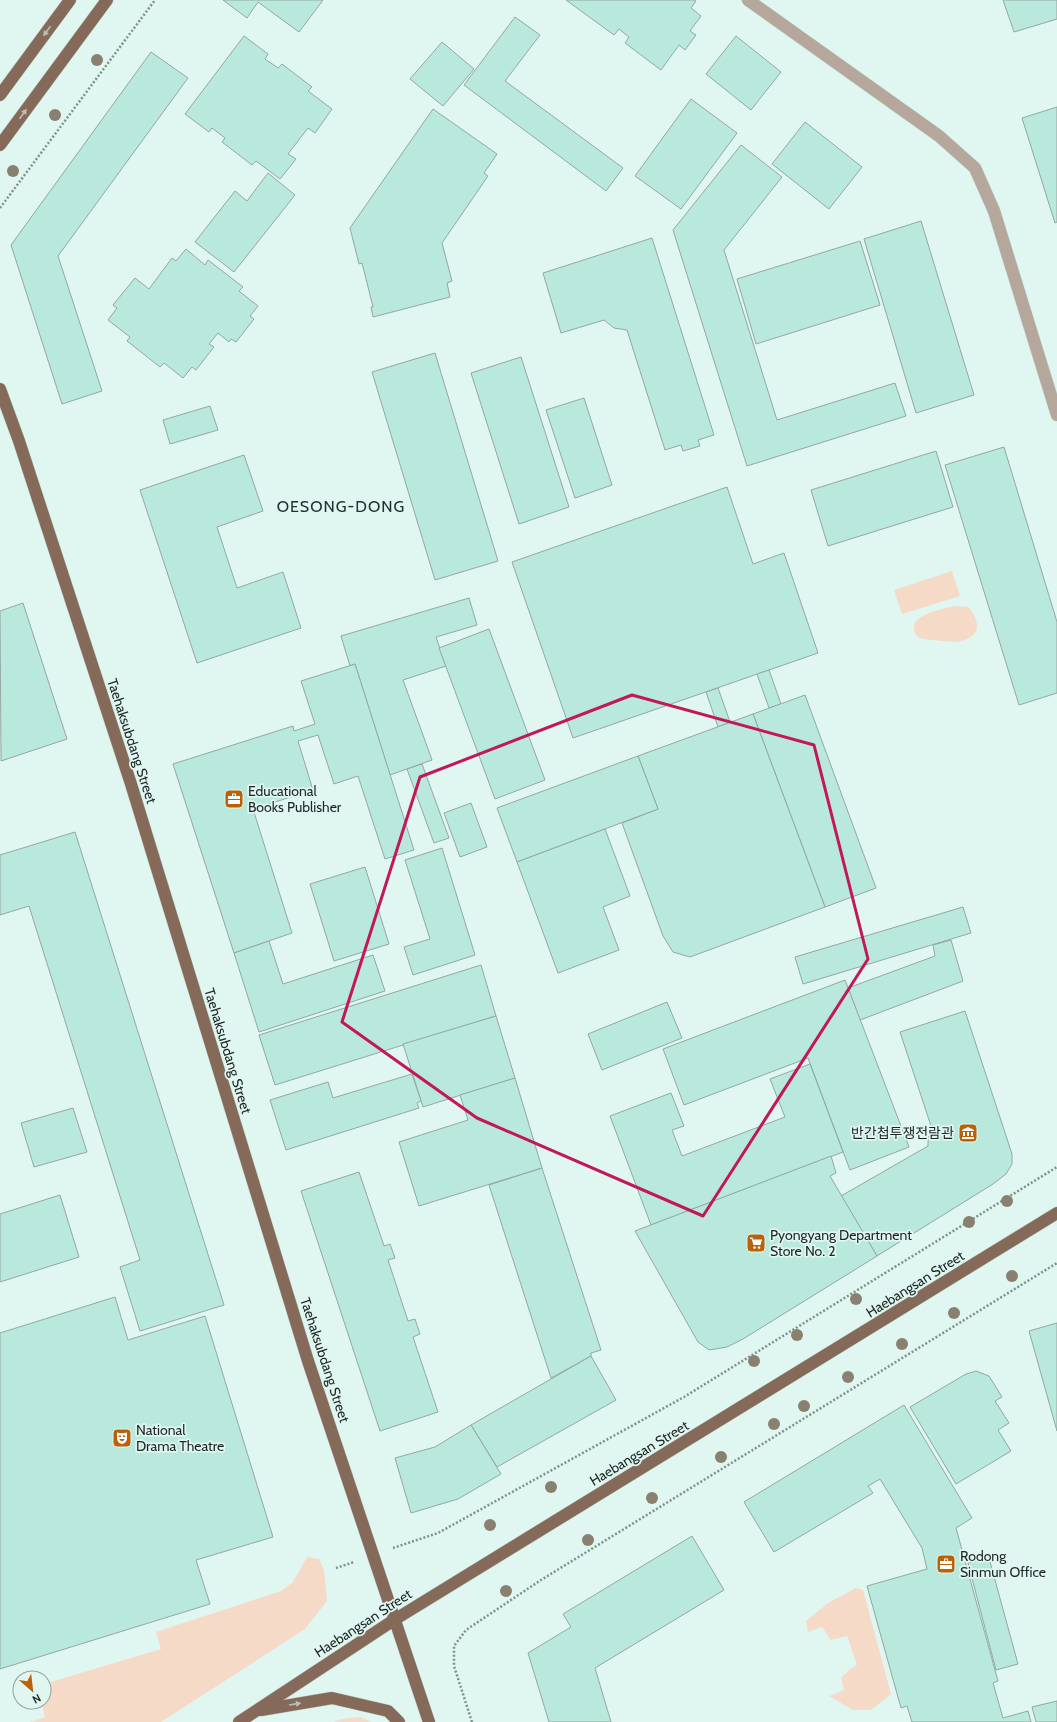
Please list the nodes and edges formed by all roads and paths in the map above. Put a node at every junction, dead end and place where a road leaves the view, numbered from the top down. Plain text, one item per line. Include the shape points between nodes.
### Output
1 (70, 0) edge
2 (107, 0) edge
3 (155, 0) edge
4 (748, 0) edge
5 (0, 95) edge
6 (0, 145) edge
7 (0, 208) edge
8 (0, 389) edge
9 (1057, 415) edge
10 (1057, 1167) edge
11 (1057, 1213) edge
12 (1057, 1263) edge
13 (373, 1555) junction
14 (336, 1568) dead end
15 (394, 1620) junction
16 (256, 1711) junction
17 (239, 1722) edge
18 (399, 1722) edge
19 (429, 1722) edge
20 (472, 1722) edge

1 -> 5 main road
6 -> 2 main road
3 - 7 path
4 - 9 street via 939,136 975,168 994,211
8 - 13 main road, Taehaksubdang Street via 131,784 306,1353
10 - 13 path via 684,1397 438,1533
11 - 15 main road, Haebangsan Street
12 - 20 path via 540,1580 466,1630 454,1646 454,1666
13 - 14 path
13 - 15 main road, Taehaksubdang Street
15 - 16 main road, Haebangsan Street
15 - 19 main road, Taehaksubdang Street
16 - 17 main road, Haebangsan Street
16 -> 18 main road via 332,1698 388,1711

